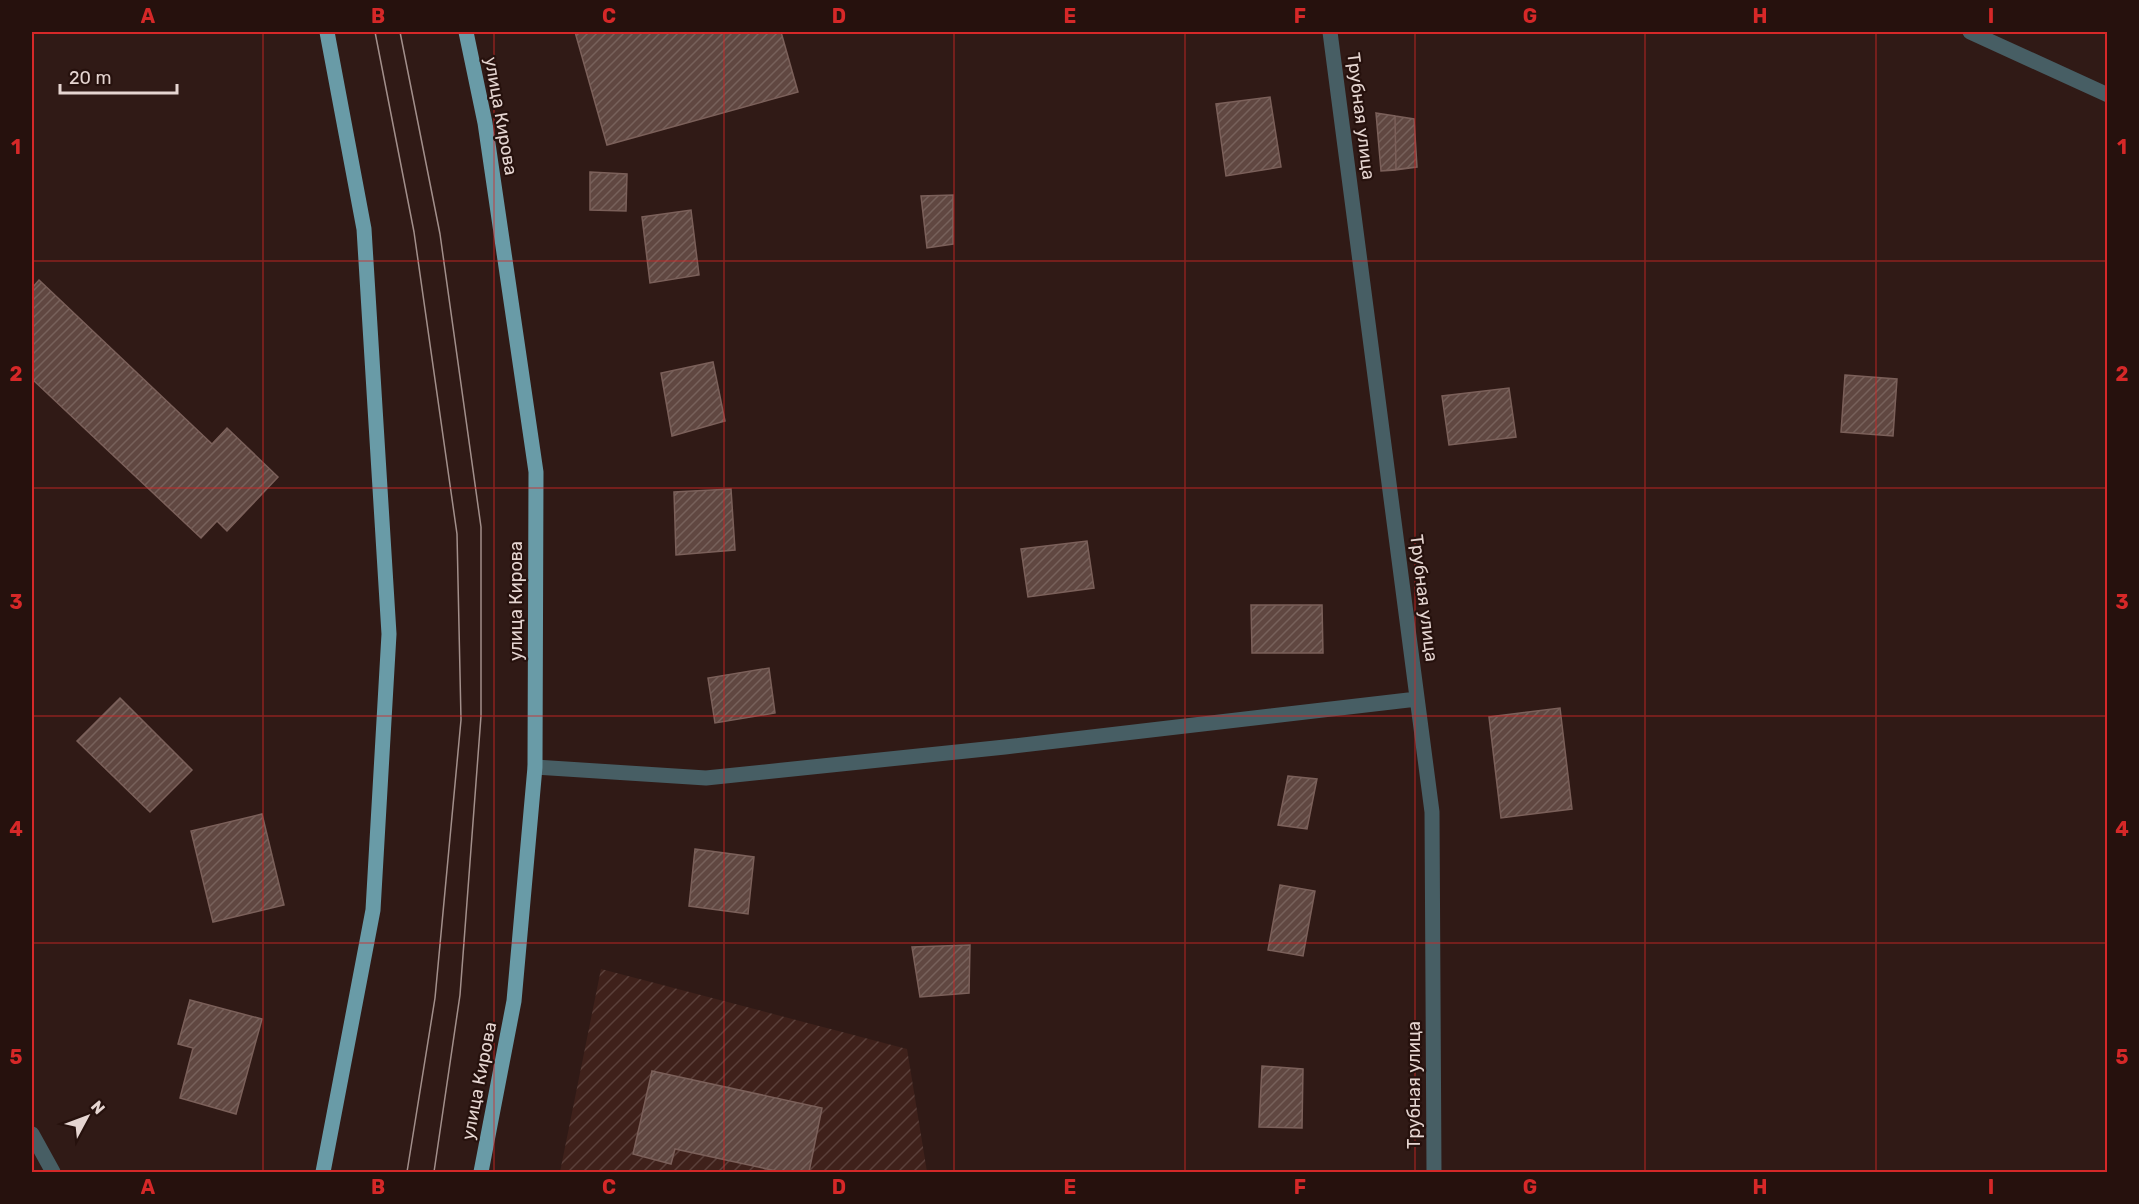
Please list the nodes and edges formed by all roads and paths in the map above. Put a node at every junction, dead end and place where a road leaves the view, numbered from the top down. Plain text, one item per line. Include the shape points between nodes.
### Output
1 (327, 32) edge
2 (466, 32) edge
3 (1330, 32) edge
4 (1970, 32) edge
5 (2108, 95) edge
6 (1417, 699) junction
7 (535, 767) junction
8 (32, 1134) edge
9 (53, 1173) edge
10 (323, 1173) edge
11 (481, 1173) edge
12 (1434, 1173) edge

1 - 10 main road via 364,229 389,634 373,910
2 - 7 main road, улица Кирова via 485,123 536,472
3 - 6 street, Трубная улица
4 - 5 street
6 - 7 street via 706,778
6 - 12 street, Трубная улица via 1432,812
7 - 11 main road, улица Кирова via 514,1000
8 - 9 street

